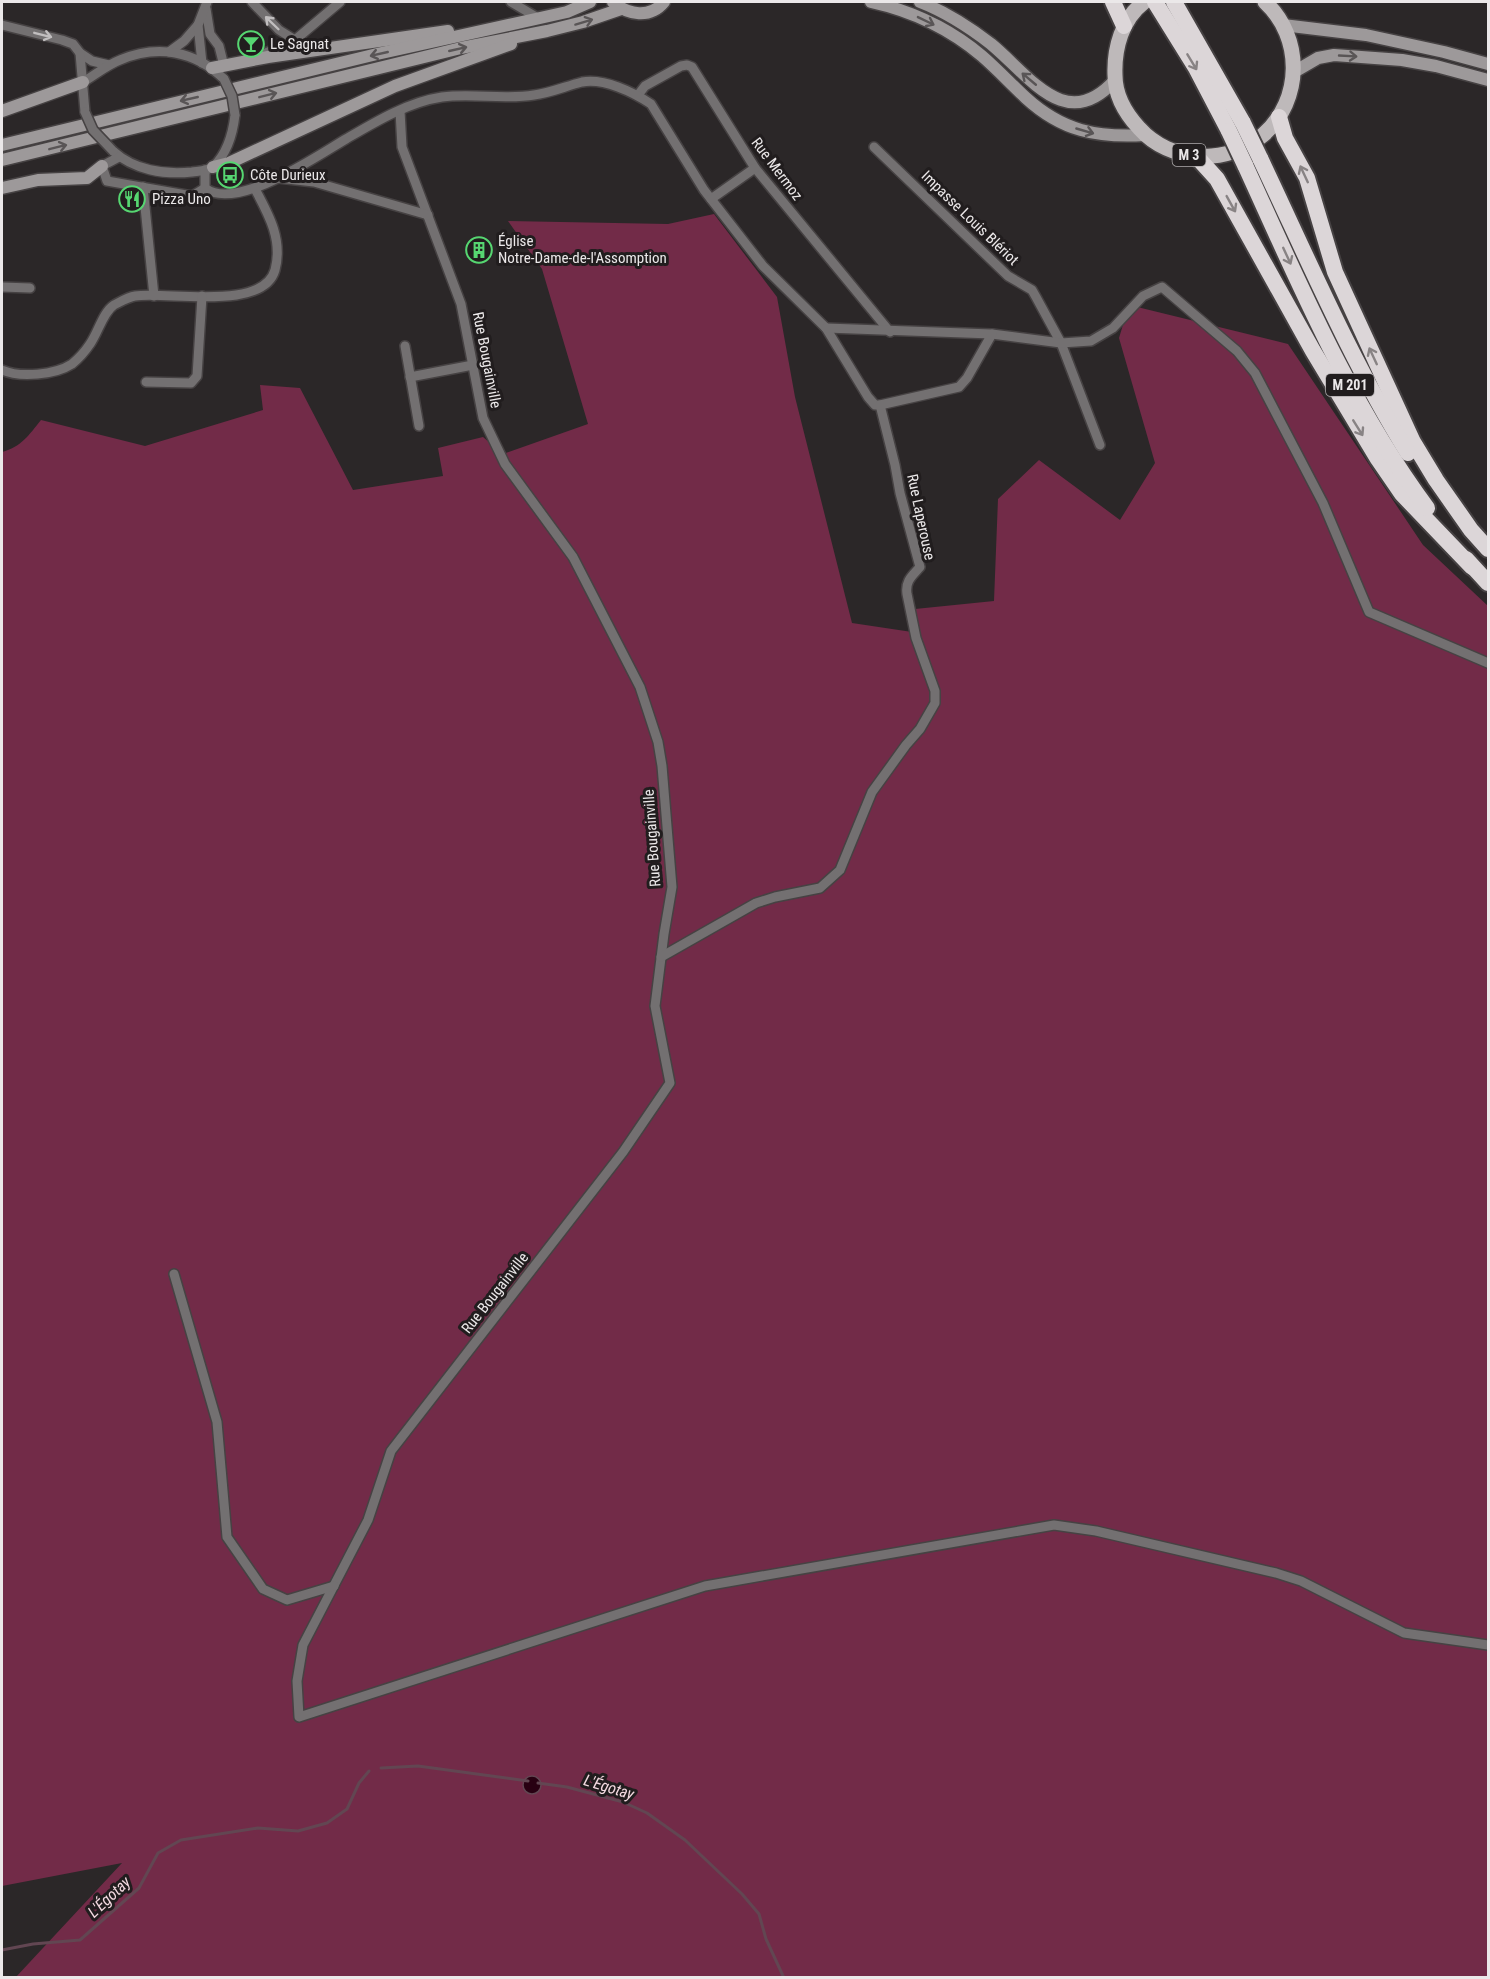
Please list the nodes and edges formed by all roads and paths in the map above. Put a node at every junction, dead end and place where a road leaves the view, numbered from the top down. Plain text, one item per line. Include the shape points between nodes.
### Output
1 (252, 2) edge
2 (340, 2) edge
3 (511, 2) edge
4 (590, 2) edge
5 (664, 2) edge
6 (871, 2) edge
7 (920, 2) edge
8 (1113, 2) edge
9 (1144, 2) edge
10 (1265, 2) edge
11 (206, 4) edge
12 (617, 5) edge
13 (1167, 5) edge
14 (538, 18) junction
15 (2, 25) edge
16 (198, 25) junction
17 (1283, 25) junction
18 (1124, 26) junction
19 (547, 32) junction
20 (295, 39) junction
21 (169, 52) junction
22 (1444, 52) junction
23 (80, 53) junction
24 (1488, 56) edge
25 (251, 60) junction
26 (1488, 64) edge
27 (109, 65) junction
28 (213, 65) junction
29 (1294, 72) junction
30 (1115, 80) junction
31 (1488, 80) edge
32 (83, 82) junction
33 (638, 95) junction
34 (2, 111) edge
35 (400, 111) junction
36 (1279, 117) junction
37 (1145, 135) junction
38 (2, 145) edge
39 (874, 147) dead end
40 (116, 154) junction
41 (1197, 157) junction
42 (2, 160) edge
43 (1252, 162) junction
44 (102, 166) junction
45 (209, 168) junction
46 (755, 168) junction
47 (278, 178) junction
48 (144, 187) junction
49 (2, 188) edge
50 (255, 189) junction
51 (209, 191) junction
52 (711, 199) junction
53 (428, 215) junction
54 (2, 287) edge
55 (30, 288) dead end
56 (154, 296) junction
57 (202, 296) junction
58 (826, 328) junction
59 (890, 332) junction
60 (992, 334) junction
61 (1061, 343) junction
62 (405, 346) dead end
63 (472, 365) junction
64 (2, 370) edge
65 (410, 377) junction
66 (146, 382) dead end
67 (880, 405) junction
68 (419, 426) dead end
69 (1100, 445) dead end
70 (1488, 549) edge
71 (1488, 559) edge
72 (1472, 567) junction
73 (1488, 583) edge
74 (1488, 663) edge
75 (661, 957) junction
76 (174, 1274) dead end
77 (334, 1586) junction
78 (1488, 1645) edge

20 -> 1 street via 279,30
2 - 20 street
3 - 14 street
4 - 14 main road
5 - 12 main road via 650,12 638,14
6 -> 37 main road via 916,16 949,32 984,57 1027,99 1062,123 1107,136
30 -> 7 main road via 1093,99 1065,101 1040,89 972,30
8 - 18 highway
9 - 18 main road, M 3
10 - 17 main road, M 3
11 - 16 street
11 - 28 street via 210,34 219,46
19 -> 12 main road via 583,22
13 - 43 highway, M 201, bridge via 1196,68 1236,127
14 - 25 main road
14 -> 38 main road
15 -> 23 street via 62,40
16 - 21 street
16 - 28 street
17 - 22 main road via 1366,35
17 - 29 main road, M 3 via 1290,40
18 - 30 main road, M 3 via 1116,52
42 -> 19 main road via 461,48
19 - 45 main road via 395,86 237,160
20 - 25 street
21 - 27 street via 134,56
21 - 28 street
22 - 24 main road
22 - 26 main road
23 - 27 street
23 - 32 street
25 - 28 main road
27 - 32 street
28 - 45 street, bridge via 232,96 235,115 227,145
29 -> 31 main road via 1318,58 1341,56 1402,60
29 - 36 main road, M 3
30 - 37 main road, M 3 via 1120,100
32 - 34 main road
32 - 40 street, bridge via 85,112 93,130
33 - 35 street via 591,81 535,95 444,97
33 - 46 street, Rue Mermoz via 645,86 681,66 692,67
33 - 52 street via 651,104
35 - 47 street
35 - 53 street, Rue Bougainville via 402,147
36 - 41 main road, M 3 via 1263,135 1243,148
70 -> 36 highway via 1413,442 1335,272 1307,178 1285,138
37 - 41 main road, M 3 via 1161,146
39 - 61 street, Impasse Louis Blériot via 1008,276 1032,290
40 - 44 street
40 - 45 street via 145,169 173,174
41 -> 72 highway via 1217,179 1378,459 1402,494
43 - 71 highway, M 201 via 1380,409 1424,479
43 -> 72 highway, M 201 via 1327,344 1413,488
44 - 48 street via 106,181
44 - 49 main road via 87,178 38,180
45 - 51 street
46 - 52 street
46 - 59 street, Rue Mermoz
47 - 50 street
47 - 53 street via 314,182
48 - 51 street via 192,196
48 - 56 street
50 - 51 street via 238,193
50 - 57 street via 275,229 278,257 273,274 262,287 242,295
52 - 58 street via 763,266
53 - 63 street, Rue Bougainville via 461,304
54 - 55 street
56 - 57 street
56 - 64 street via 133,296 111,307 90,344 71,364 46,373 20,375
57 - 66 street via 197,376 191,383
58 - 59 street
58 - 67 street via 868,397
59 - 60 street
60 - 61 street
60 - 67 street via 959,387
61 - 69 street, Impasse Louis Blériot
61 - 74 street via 1091,341 1113,328 1143,296 1162,287 1237,351 1255,373 1323,503 1369,612
62 - 65 street
63 - 65 street
63 - 75 street, Rue Bougainville via 480,406 499,453 573,557 640,687 651,719 662,766 672,887
65 - 68 street
67 - 75 street, Rue Laperouse via 920,567 906,587 916,638 935,690 935,703 872,792 840,870 830,881 811,891 756,903
72 - 73 highway, M 201
75 - 77 street, Rue Bougainville via 655,1006 670,1083 623,1152 391,1451 368,1520
76 - 77 street via 217,1422 227,1537 263,1589 287,1600
77 - 78 street, Rue Bougainville via 303,1645 297,1681 299,1717 705,1586 1054,1525 1096,1531 1276,1574 1301,1581 1404,1633

